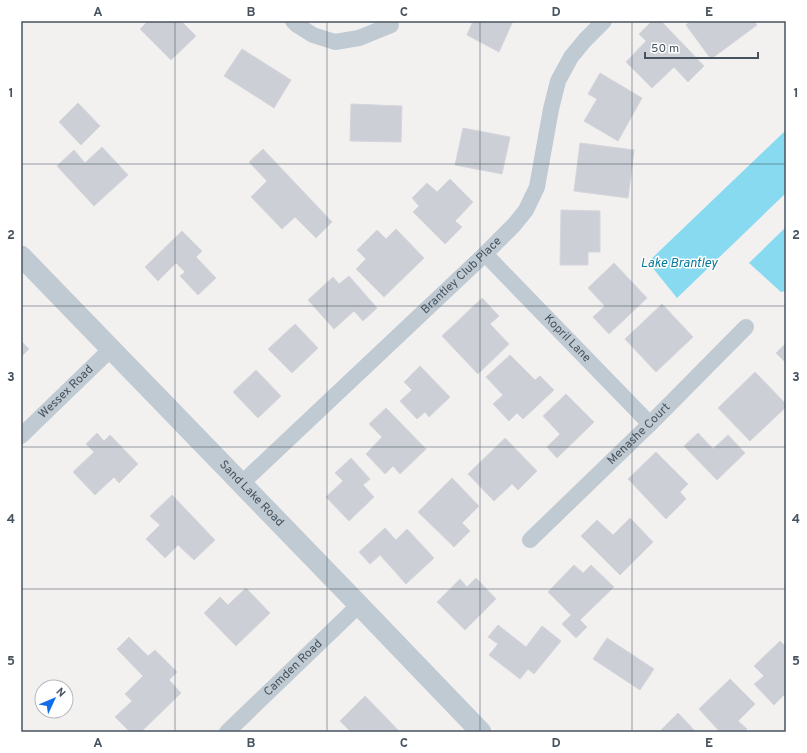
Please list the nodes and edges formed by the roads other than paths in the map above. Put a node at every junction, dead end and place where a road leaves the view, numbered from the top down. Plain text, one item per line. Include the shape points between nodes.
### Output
1 (293, 21) edge
2 (604, 21) edge
3 (391, 25) dead end
4 (485, 254) junction
5 (21, 256) edge
6 (746, 327) dead end
7 (111, 349) junction
8 (650, 424) junction
9 (21, 436) edge
10 (242, 483) junction
11 (530, 540) dead end
12 (359, 605) junction
13 (227, 732) edge
14 (481, 732) edge

1 - 3 street via 313,35 335,42 359,38
2 - 4 street, Brantley Club Place via 571,57 558,81 537,187 526,210
4 - 8 street, Kopril Lane
4 - 10 street, Brantley Club Place
5 - 7 street, Sand Lake Road
6 - 8 street, Menashe Court
7 - 9 street, Wessex Road
7 - 10 street, Sand Lake Road
8 - 11 street, Menashe Court
10 - 12 street, Sand Lake Road
12 - 13 street, Camden Road
12 - 14 street, Sand Lake Road

